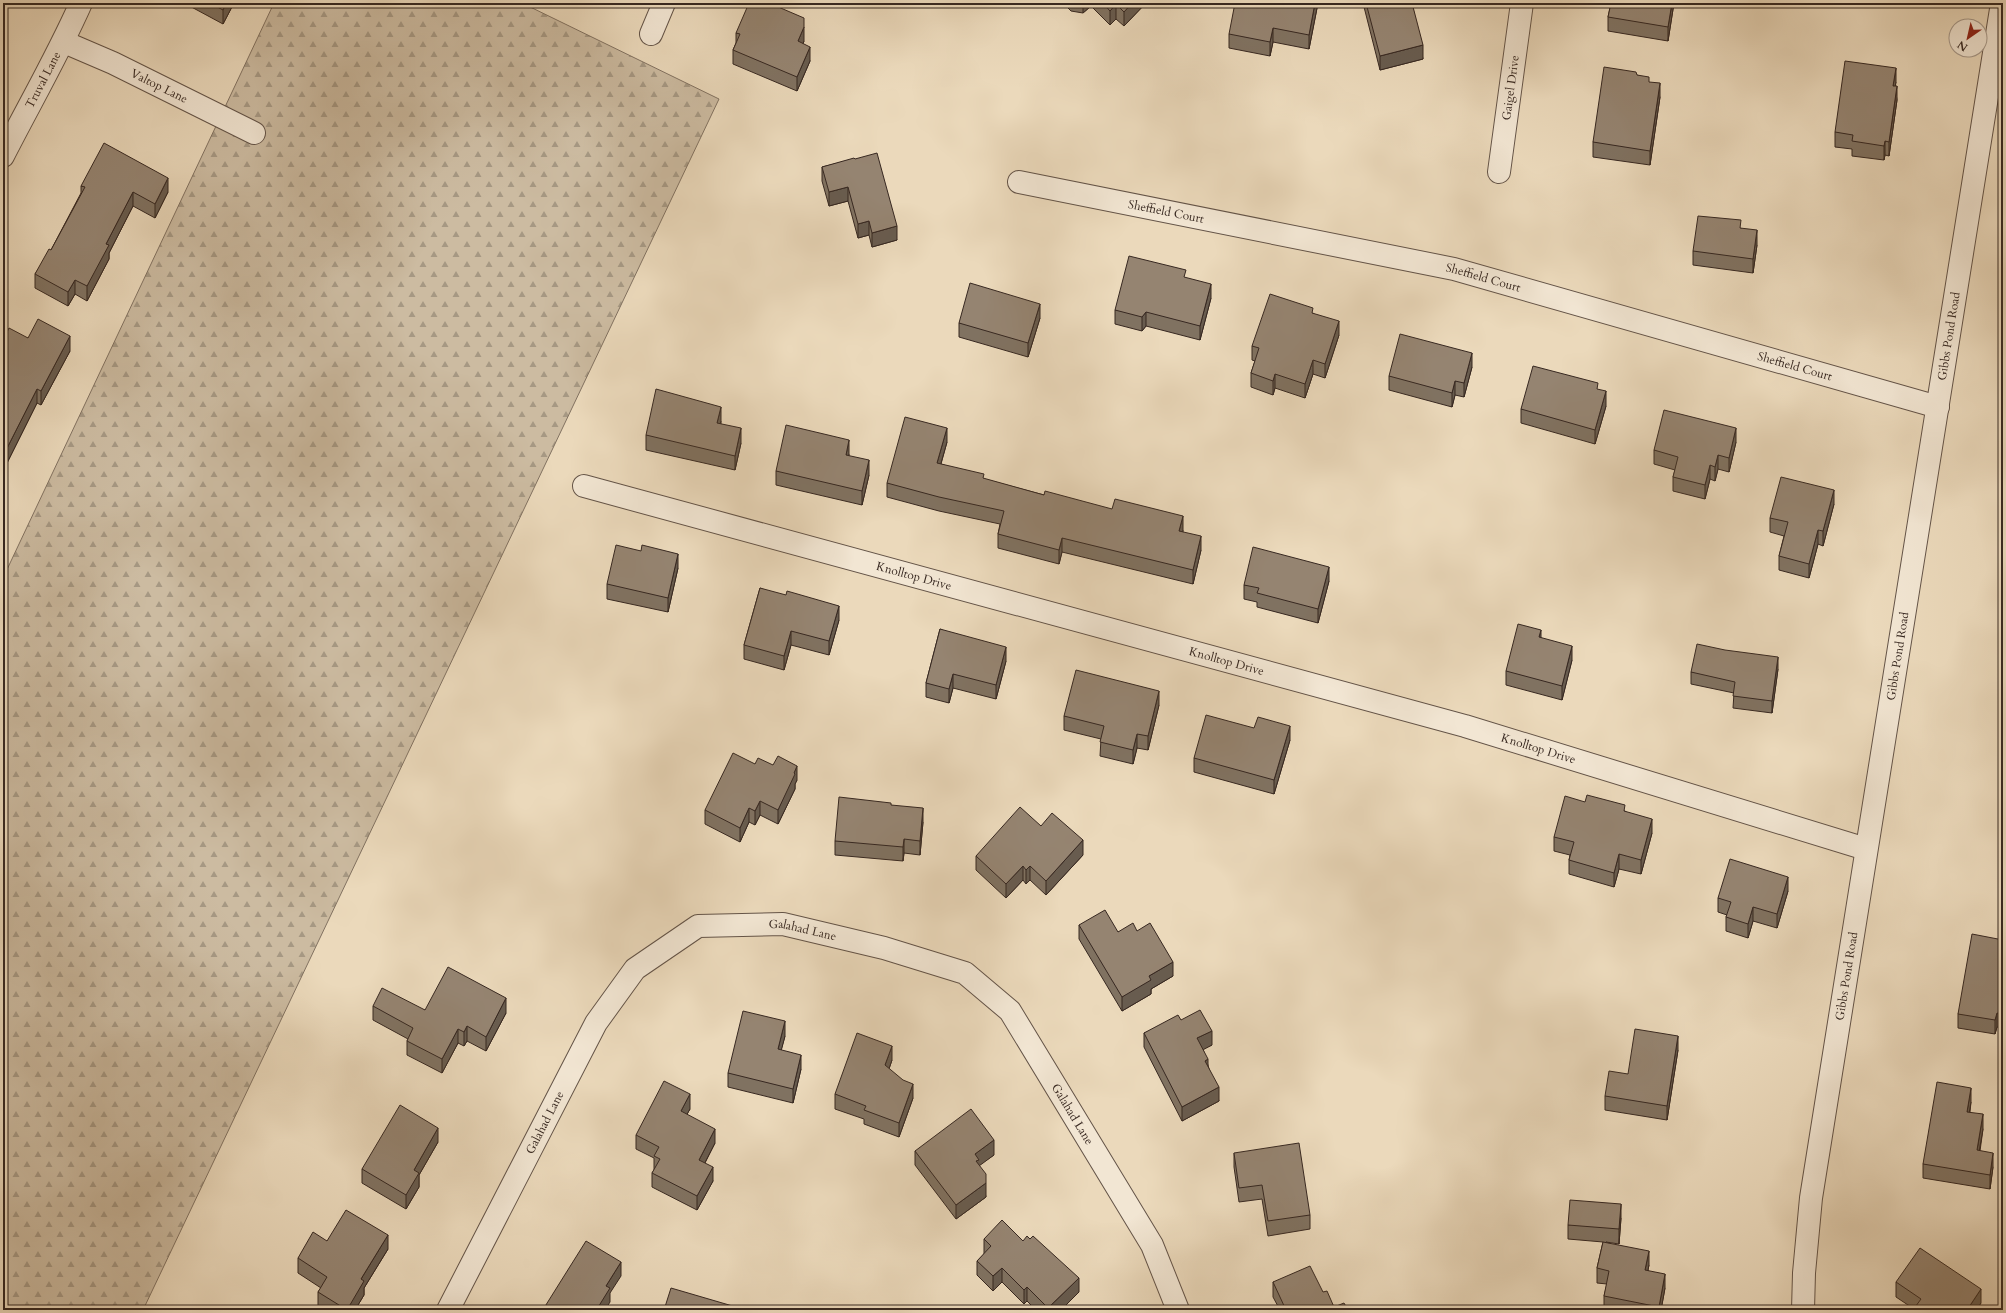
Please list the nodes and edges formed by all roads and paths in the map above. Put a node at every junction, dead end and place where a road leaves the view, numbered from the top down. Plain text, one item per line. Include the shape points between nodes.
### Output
1 (81, 3) edge
2 (664, 3) edge
3 (1522, 3) edge
4 (2002, 3) edge
5 (651, 34) dead end
6 (64, 42) junction
7 (254, 134) dead end
8 (3, 156) edge
9 (1499, 172) dead end
10 (1019, 182) dead end
11 (1938, 408) junction
12 (584, 486) dead end
13 (1866, 849) junction
14 (448, 1310) edge
15 (1178, 1310) edge
16 (1803, 1310) edge

1 - 6 street, Truval Lane
2 - 5 street
3 - 9 street, Gaigel Drive
4 - 11 street, Gibbs Pond Road
6 - 7 street, Valtop Lane via 113,63
6 - 8 street, Truval Lane
10 - 11 street, Sheffield Court via 1454,269
11 - 13 street, Gibbs Pond Road
12 - 13 street, Knolltop Drive via 1465,726
13 - 16 street, Gibbs Pond Road via 1811,1198
14 - 15 street, Galahad Lane via 596,1023 635,969 698,926 784,924 884,948 965,973 1010,1011 1152,1245

